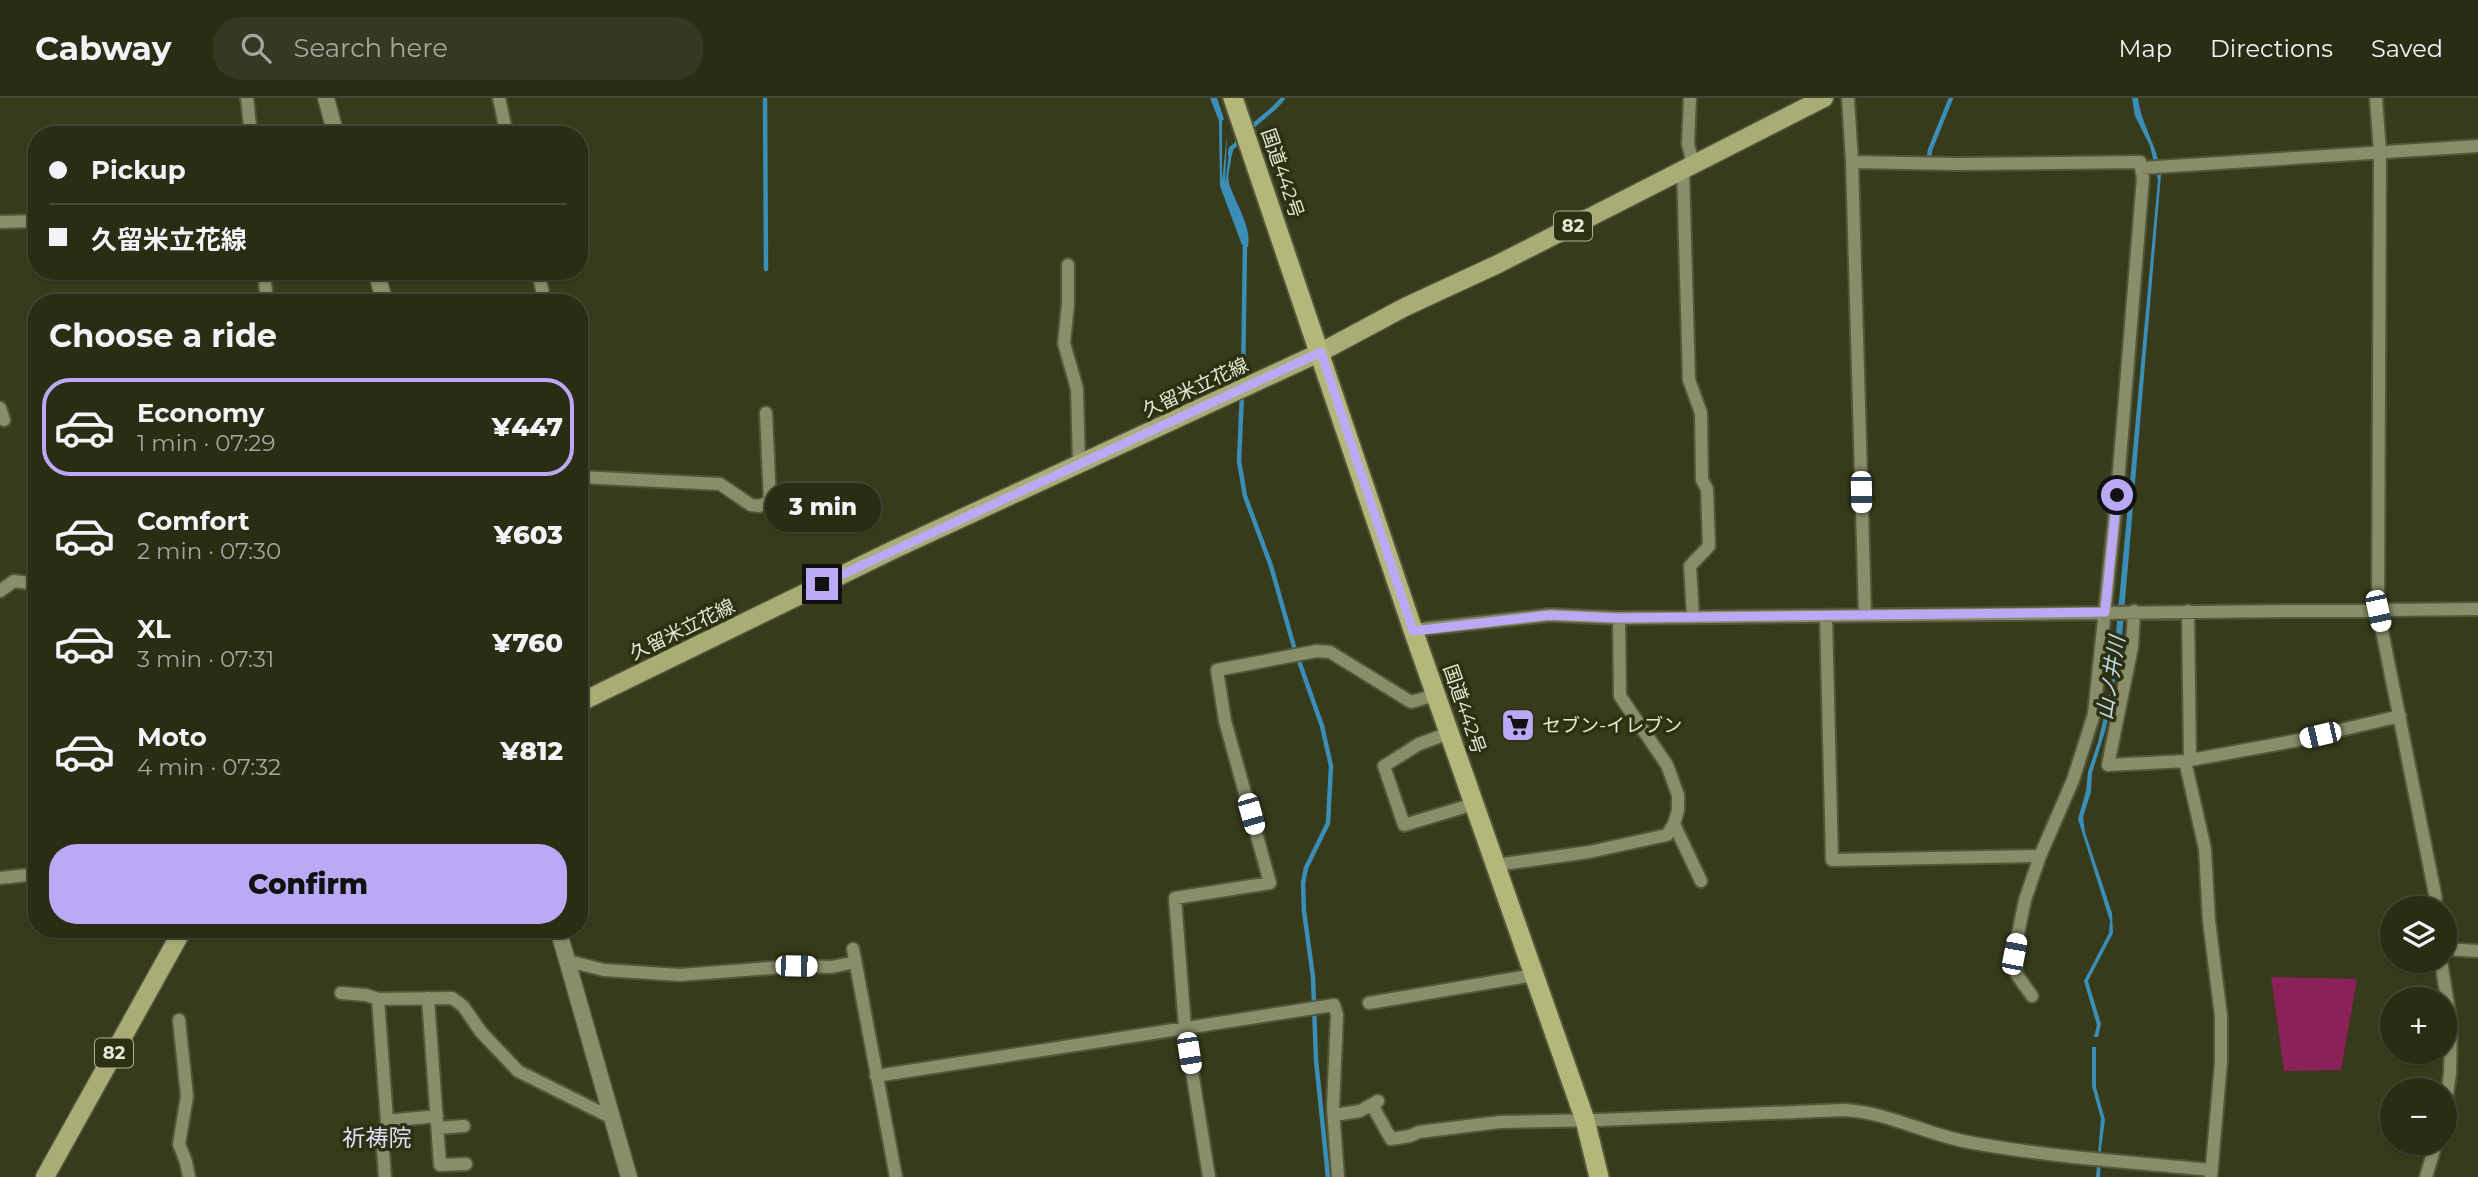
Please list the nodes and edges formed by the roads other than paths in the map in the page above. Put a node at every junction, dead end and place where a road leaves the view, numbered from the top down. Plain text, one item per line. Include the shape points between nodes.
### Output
1 (247, 98) edge
2 (326, 98) edge
3 (499, 98) edge
4 (1233, 98) edge
5 (1690, 98) edge
6 (1824, 98) edge
7 (1848, 98) edge
8 (2376, 98) edge
9 (250, 126) edge
10 (334, 126) edge
11 (505, 126) edge
12 (2478, 146) edge
13 (2380, 153) junction
14 (1852, 162) junction
15 (1688, 167) junction
16 (2141, 168) junction
17 (28, 221) edge
18 (0, 222) edge
19 (1068, 265) dead end
20 (1321, 352) junction
21 (766, 413) dead end
22 (1079, 464) junction
23 (588, 477) edge
24 (770, 502) junction
25 (782, 510) dead end
26 (28, 583) edge
27 (0, 592) edge
28 (2478, 608) edge
29 (2134, 611) junction
30 (2188, 611) junction
31 (2378, 611) junction
32 (2105, 612) junction
33 (1865, 615) junction
34 (1826, 616) junction
35 (1693, 617) junction
36 (1619, 618) junction
37 (1413, 631) junction
38 (1436, 695) junction
39 (588, 699) edge
40 (2400, 716) junction
41 (1450, 733) junction
42 (2188, 760) junction
43 (1474, 804) junction
44 (1674, 824) junction
45 (2040, 856) junction
46 (1496, 865) junction
47 (28, 875) edge
48 (0, 878) edge
49 (1701, 881) dead end
50 (2434, 896) edge
51 (178, 938) edge
52 (561, 938) edge
53 (2457, 950) edge
54 (2478, 951) edge
55 (568, 961) junction
56 (2443, 973) edge
57 (1534, 975) junction
58 (341, 993) dead end
59 (2032, 996) dead end
60 (428, 998) junction
61 (378, 999) junction
62 (1369, 1003) dead end
63 (179, 1020) dead end
64 (1185, 1028) junction
65 (876, 1076) junction
66 (2449, 1078) edge
67 (1334, 1115) junction
68 (612, 1118) junction
69 (1585, 1120) junction
70 (387, 1121) junction
71 (437, 1122) junction
72 (464, 1126) dead end
73 (2433, 1155) edge
74 (466, 1164) dead end
75 (2212, 1173) edge
76 (45, 1177) edge
77 (189, 1177) edge
78 (385, 1177) edge
79 (629, 1177) edge
80 (896, 1177) edge
81 (1209, 1177) edge
82 (1338, 1177) edge
83 (1599, 1177) edge
84 (2426, 1177) edge

1 - 9 street
2 - 10 street
3 - 11 street
4 - 20 highway, 国道442号
5 - 15 street
6 - 15 main road, 久留米立花線 / 82
7 - 14 street
8 - 13 street
12 - 13 street
13 - 16 street
13 - 31 street
14 - 16 street via 2140,162
14 - 33 street
15 - 20 main road, 久留米立花線 / 82
15 - 35 street via 1689,380 1701,413 1709,546 1690,566
16 - 32 street
17 - 18 street
19 - 22 street via 1063,343 1077,389
20 - 22 main road, 久留米立花線 / 82
20 - 37 highway, 国道442号
21 - 24 street
22 - 39 main road, 久留米立花線 / 82
23 - 24 street via 720,484 751,505
24 - 25 street
26 - 27 street via 14,582
28 - 31 street
29 - 30 street
29 - 32 street
29 - 42 street via 2132,647 2108,765
30 - 31 street
30 - 42 street
31 - 40 street
32 - 33 street
32 - 45 street via 2094,714 2073,780
33 - 34 street
34 - 35 street
34 - 45 street via 1832,860
35 - 36 street
36 - 37 street via 1550,615
36 - 44 street via 1620,695 1667,765 1678,795
37 - 38 highway, 国道442号
38 - 41 highway, 国道442号
38 - 64 street via 1411,702 1330,652 1217,670 1225,721 1270,883 1175,898
40 - 42 street
40 - 50 street
41 - 43 highway, 国道442号
41 - 43 street via 1419,744 1384,766 1404,825
42 - 75 street via 2205,849 2208,921 2221,1016
43 - 46 highway, 国道442号
44 - 46 street via 1667,835
44 - 49 street
45 - 59 street via 2014,954 2017,975
46 - 57 highway, 国道442号
47 - 48 street
51 - 76 main road, 82
52 - 55 street
53 - 54 street
55 - 65 street via 604,970 680,975 832,967 854,956
55 - 68 street
56 - 66 street via 2451,1024
57 - 62 street
57 - 69 highway, 国道442号
58 - 61 street
60 - 61 street
60 - 68 street via 452,998 518,1071
60 - 71 street
61 - 70 street
63 - 77 street via 187,1096 179,1144
64 - 65 street
64 - 67 street via 1334,1005
64 - 81 street
65 - 80 street
67 - 69 street via 1375,1103 1391,1139 1500,1122
67 - 82 street
68 - 79 street
69 - 75 street via 1865,1111 1945,1138 1993,1147
69 - 83 highway, 国道442号
70 - 71 street
70 - 78 street
71 - 72 street
71 - 74 street via 440,1165
73 - 84 street

